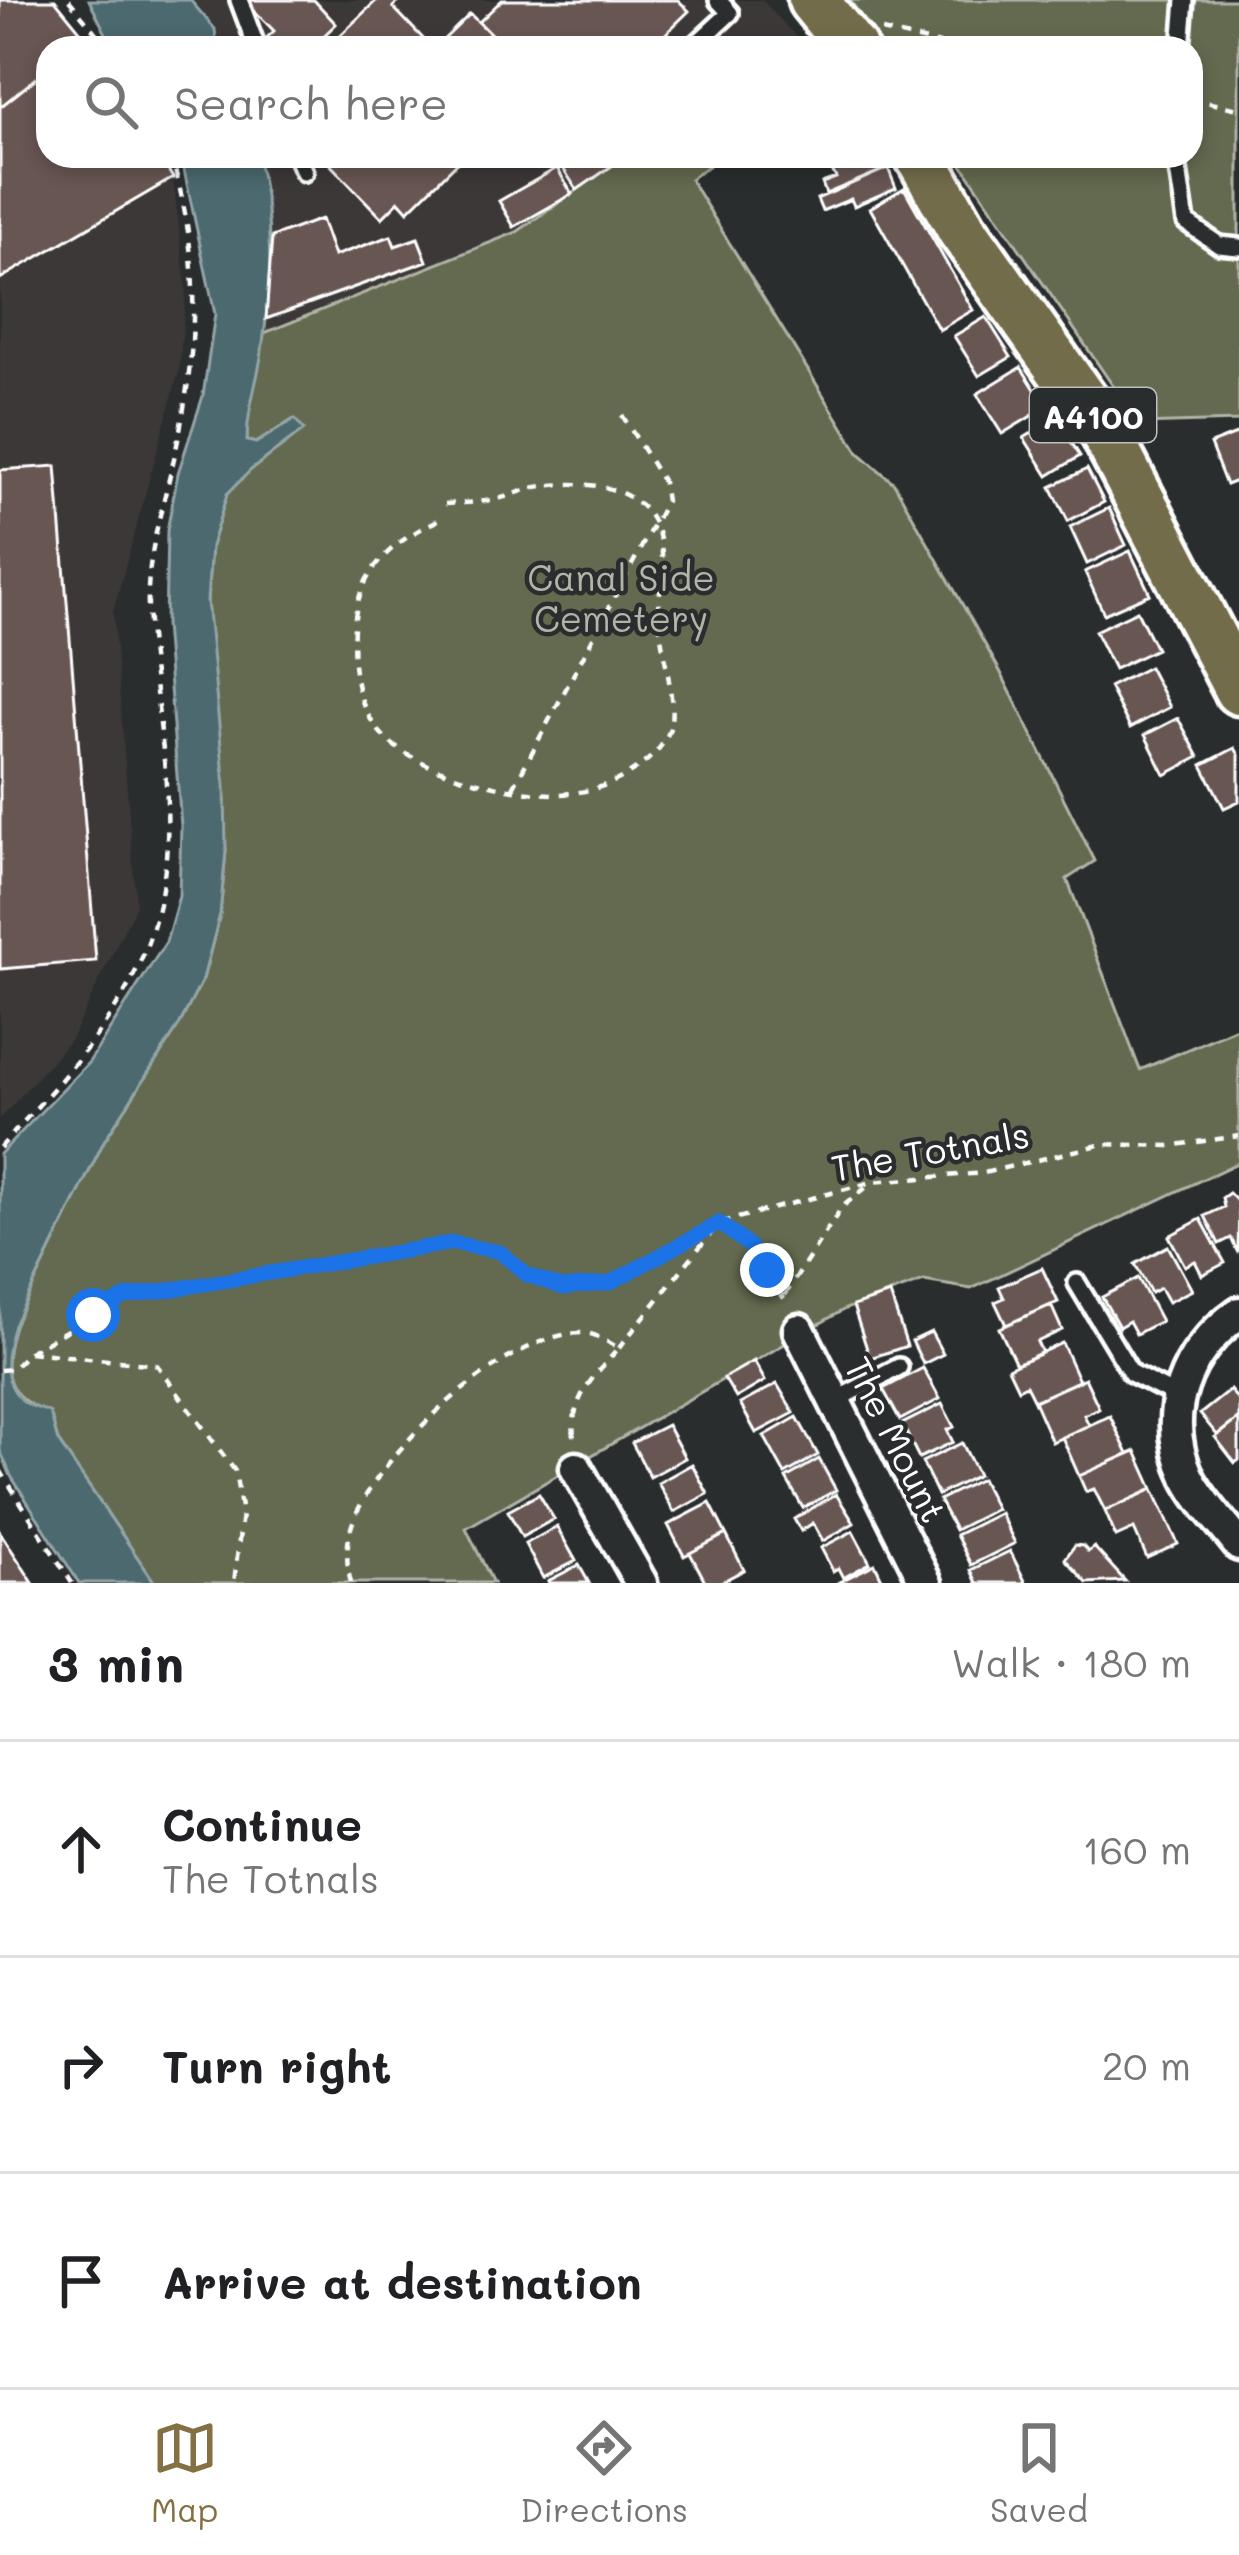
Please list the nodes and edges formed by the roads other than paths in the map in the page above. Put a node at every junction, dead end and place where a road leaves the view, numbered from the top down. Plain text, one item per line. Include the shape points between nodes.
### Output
1 (239, 0) edge
2 (718, 0) edge
3 (1185, 0) edge
4 (252, 36) edge
5 (705, 36) edge
6 (1182, 36) edge
7 (927, 168) edge
8 (1178, 168) edge
9 (1239, 247) edge
10 (1239, 690) edge
11 (1077, 1283) dead end
12 (1239, 1313) edge
13 (799, 1330) road end
14 (899, 1367) dead end
15 (1176, 1396) junction
16 (835, 1400) junction
17 (576, 1468) road end
18 (1239, 1545) edge
19 (641, 1583) edge
20 (926, 1583) edge

1 - 4 lane
2 - 5 lane via 730,13
3 - 6 lane
7 - 10 main road, A4100 via 1105,432
8 - 9 lane via 1186,222 1219,245
11 - 15 lane via 1131,1373
12 - 15 street via 1213,1332
13 - 16 street, The Mount
14 - 16 lane
15 - 18 street via 1176,1440 1189,1480
16 - 20 street, The Mount
17 - 19 street

